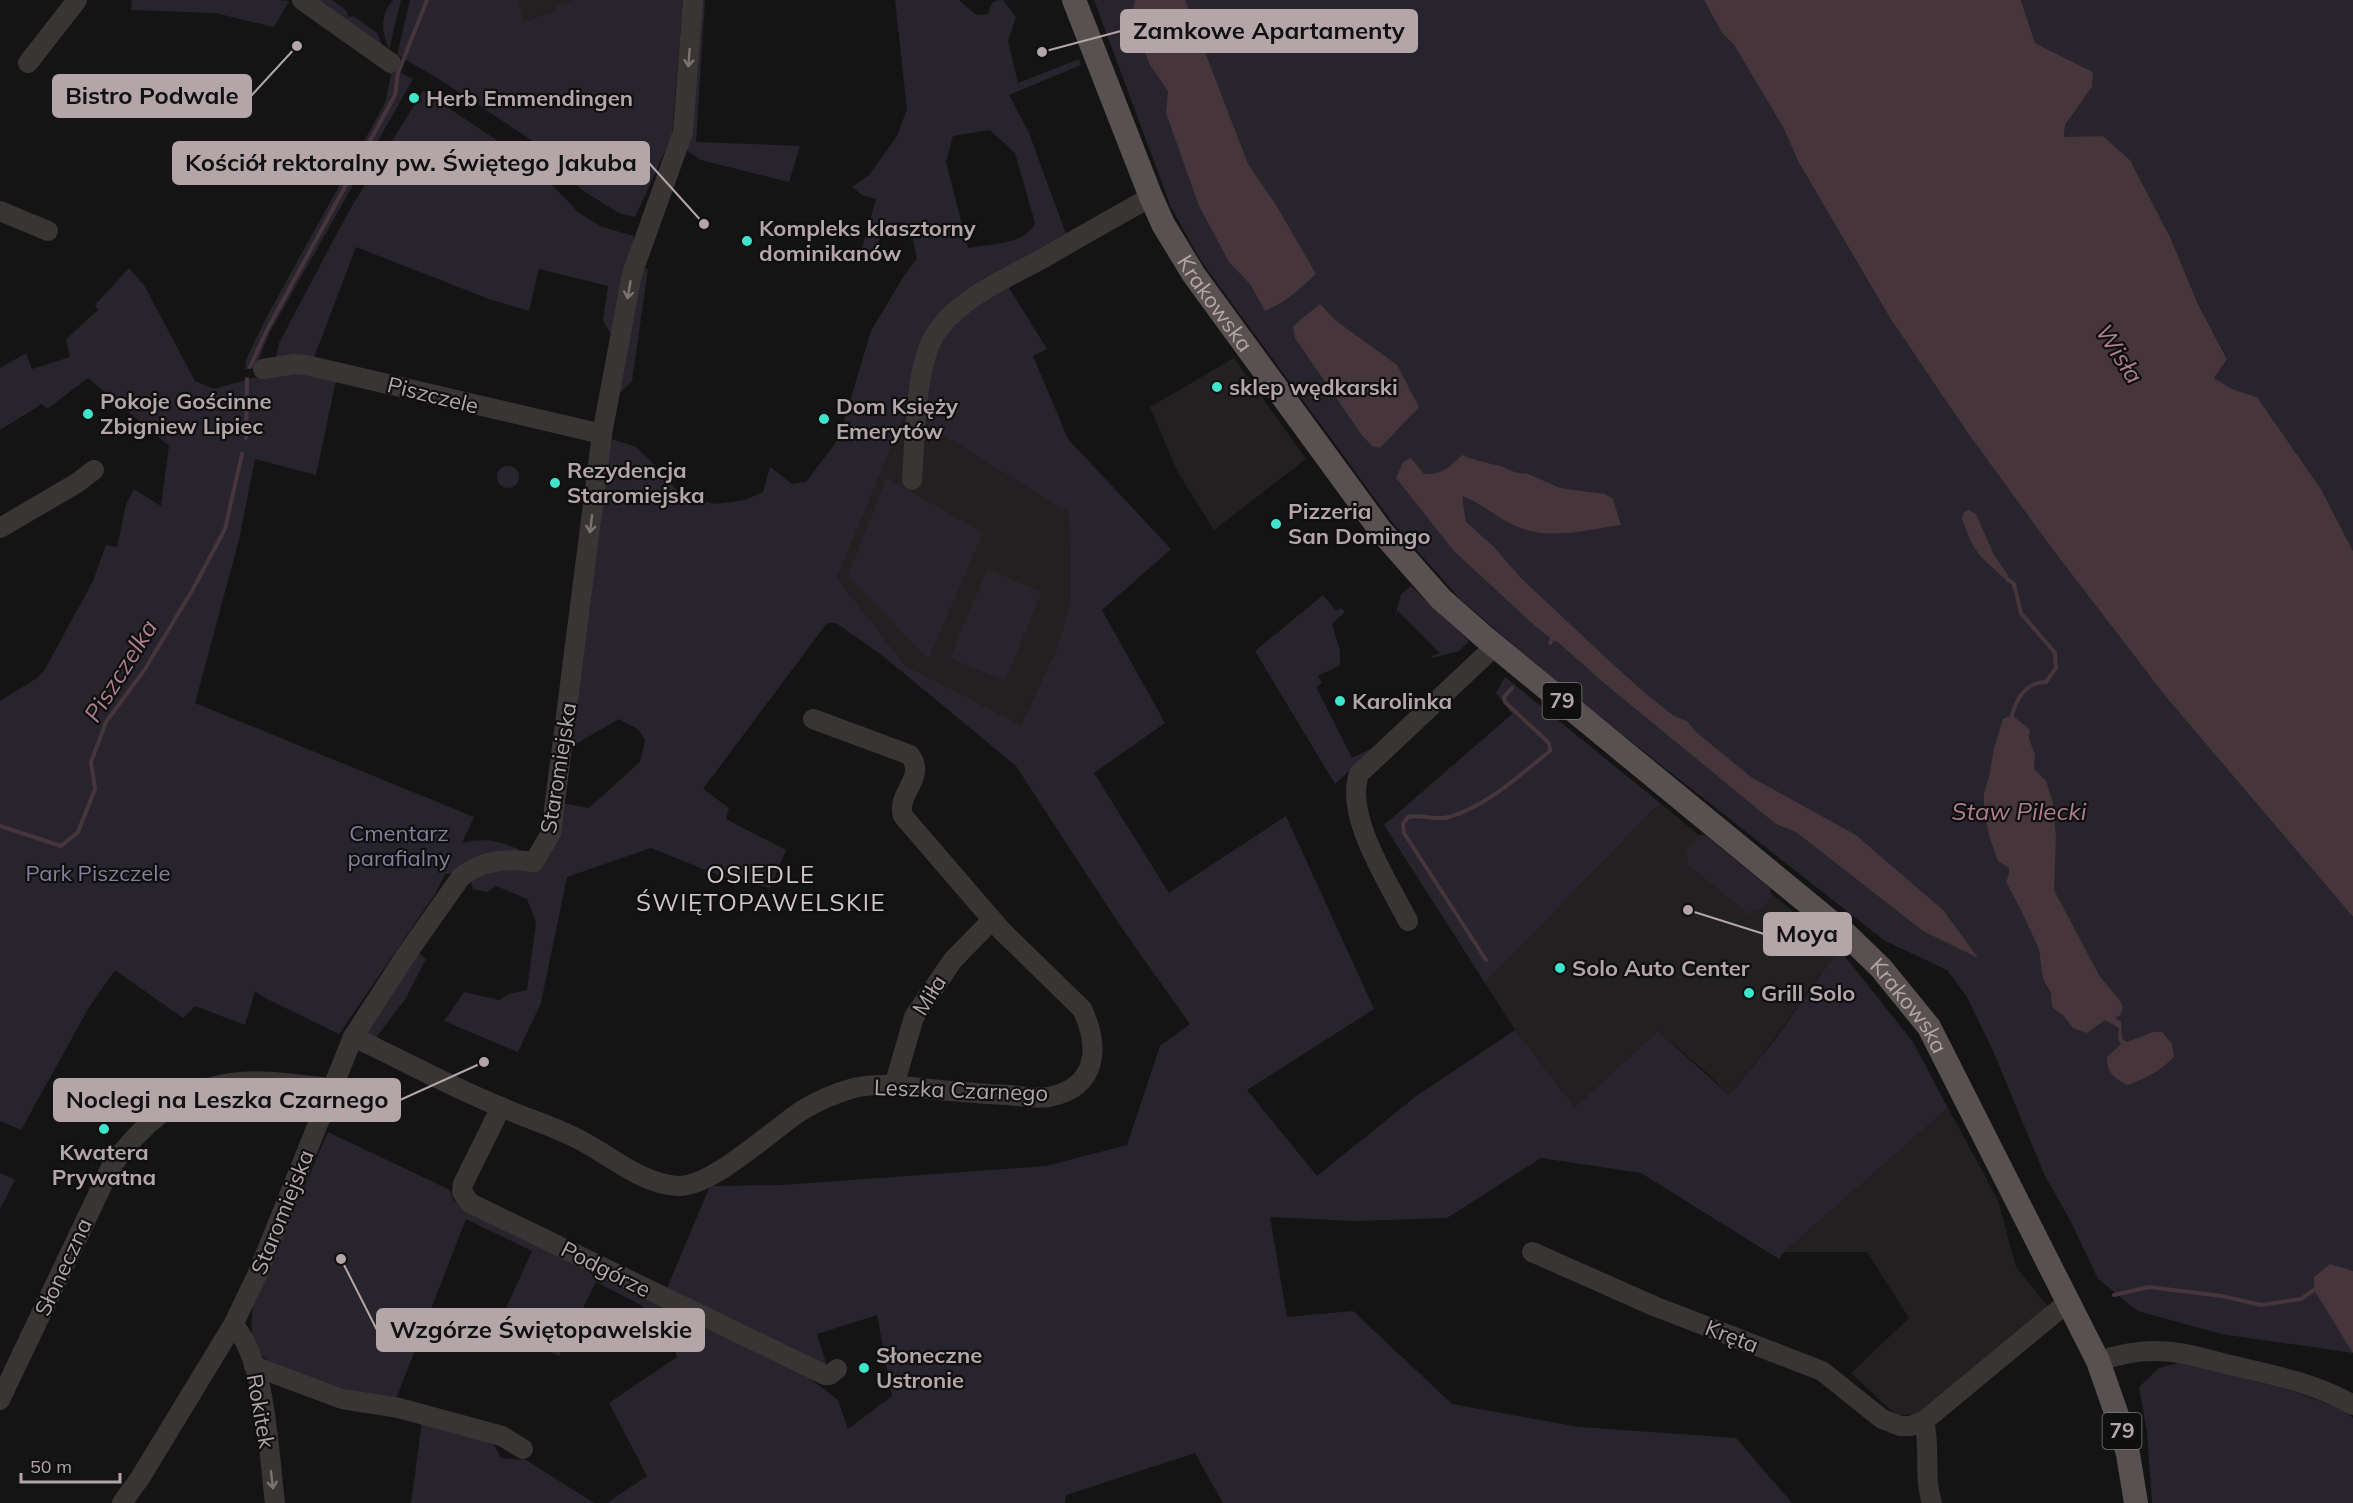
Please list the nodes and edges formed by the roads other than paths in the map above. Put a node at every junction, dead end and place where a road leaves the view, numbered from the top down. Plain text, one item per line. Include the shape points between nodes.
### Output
1 (77, 0) edge
2 (302, 0) edge
3 (693, 0) edge
4 (1074, 0) edge
5 (28, 63) dead end
6 (391, 63) dead end
7 (1151, 197) junction
8 (0, 211) edge
9 (48, 231) dead end
10 (263, 369) dead end
11 (602, 434) junction
12 (94, 470) dead end
13 (912, 480) dead end
14 (0, 528) edge
15 (1495, 646) junction
16 (813, 719) dead end
17 (992, 920) junction
18 (1408, 921) dead end
19 (353, 1037) junction
20 (894, 1086) junction
21 (332, 1088) junction
22 (501, 1107) junction
23 (1532, 1252) dead end
24 (2068, 1302) junction
25 (233, 1325) junction
26 (2097, 1361) junction
27 (254, 1366) junction
28 (837, 1369) dead end
29 (0, 1400) edge
30 (2353, 1405) edge
31 (1924, 1421) junction
32 (523, 1449) dead end
33 (122, 1503) edge
34 (275, 1503) edge
35 (1932, 1503) edge
36 (2136, 1503) edge

1 - 5 street
2 - 6 street
3 -> 11 street, Staromiejska via 683,132 632,274
4 - 7 main road, Krakowska / 79
7 - 13 street via 971,299 944,324 932,339 922,368
7 - 15 main road, Krakowska / 79 via 1194,275 1381,531 1441,599
8 - 9 street
10 - 11 street, Piszczele via 306,365
11 -> 19 street, Staromiejska via 553,825 534,862 493,862 461,877
12 - 14 street
15 - 18 street via 1359,774 1355,786 1359,820 1366,838
15 - 24 main road, Krakowska / 79 via 1848,936 1881,968 1929,1027
16 - 17 street, Leszka Czarnego via 910,756 916,772 902,802 903,816
17 - 20 street, Miła via 953,960 914,1017
17 - 20 street, Leszka Czarnego via 1082,1009 1094,1052 1086,1073 1067,1091 1047,1097
19 - 21 street, Staromiejska
19 - 22 street, Leszka Czarnego
20 - 22 street, Leszka Czarnego via 857,1087 820,1101 715,1173 690,1185 678,1186 648,1179 582,1141
21 - 25 street, Staromiejska
21 - 29 street, Słoneczna via 231,1083 186,1098 147,1125 111,1167
22 - 28 street, Podgórze via 463,1184 462,1192 470,1203 825,1375
23 - 31 street, Kręta via 1654,1306 1822,1371 1882,1419 1900,1426
24 - 26 main road, Krakowska / 79
24 - 31 street
25 - 27 street, Rokitek via 248,1345
25 - 33 street, Staromiejska
26 - 30 street via 2126,1353 2166,1351 2296,1381
26 - 36 main road, Krakowska / 79 via 2119,1421
27 - 32 street via 342,1399 399,1408 502,1436
27 -> 34 street, Rokitek via 266,1424
31 - 35 street

